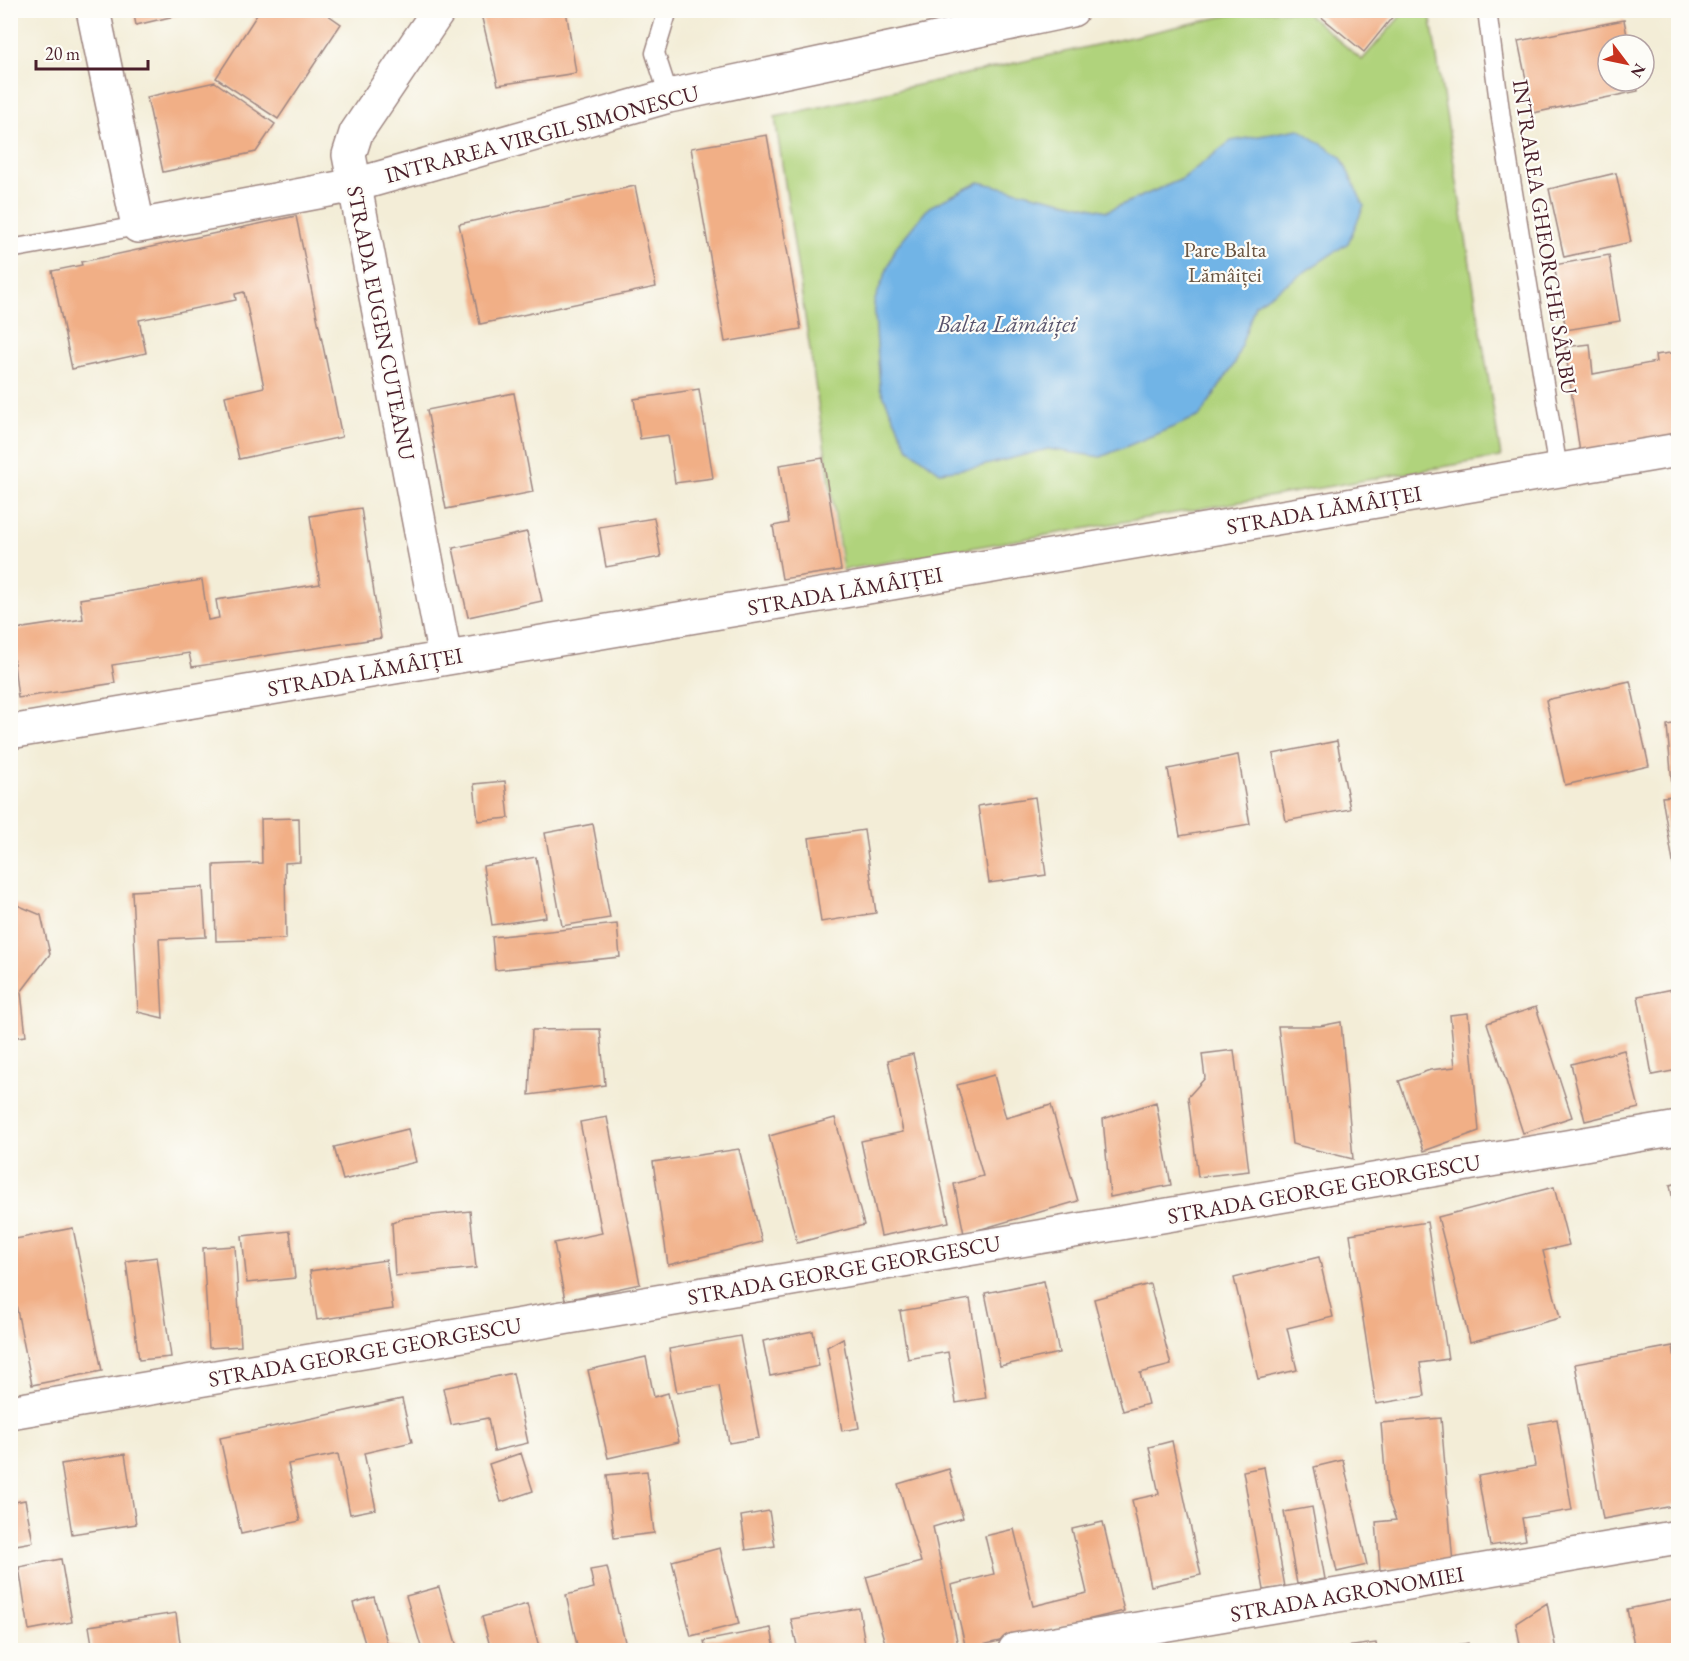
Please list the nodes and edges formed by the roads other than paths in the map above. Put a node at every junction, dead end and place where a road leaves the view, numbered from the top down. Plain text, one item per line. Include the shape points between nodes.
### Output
1 (93, 10) edge
2 (439, 10) edge
3 (669, 10) edge
4 (1072, 10) edge
5 (1486, 10) edge
6 (669, 96) junction
7 (355, 185) junction
8 (138, 226) junction
9 (10, 249) edge
10 (1678, 450) edge
11 (1558, 470) junction
12 (445, 658) junction
13 (10, 732) edge
14 (1678, 1128) edge
15 (10, 1412) edge
16 (1678, 1537) edge
17 (1015, 1650) edge

1 - 8 street
2 - 7 street, STRADA EUGEN CUTEANU via 356,133 350,154
3 - 6 lane via 655,53
4 - 6 street, INTRAREA VIRGIL SIMONESCU
5 - 11 lane, INTRAREA GHEORGHE SÂRBU
6 - 7 street, INTRAREA VIRGIL SIMONESCU
7 - 8 street, INTRAREA VIRGIL SIMONESCU
7 - 12 street, STRADA EUGEN CUTEANU
8 - 9 lane, INTRAREA VIRGIL SIMONESCU
10 - 11 street, STRADA LĂMÂIȚEI
11 - 12 street, STRADA LĂMÂIȚEI
12 - 13 street, STRADA LĂMÂIȚEI
14 - 15 street, STRADA GEORGE GEORGESCU
16 - 17 street, STRADA AGRONOMIEI

